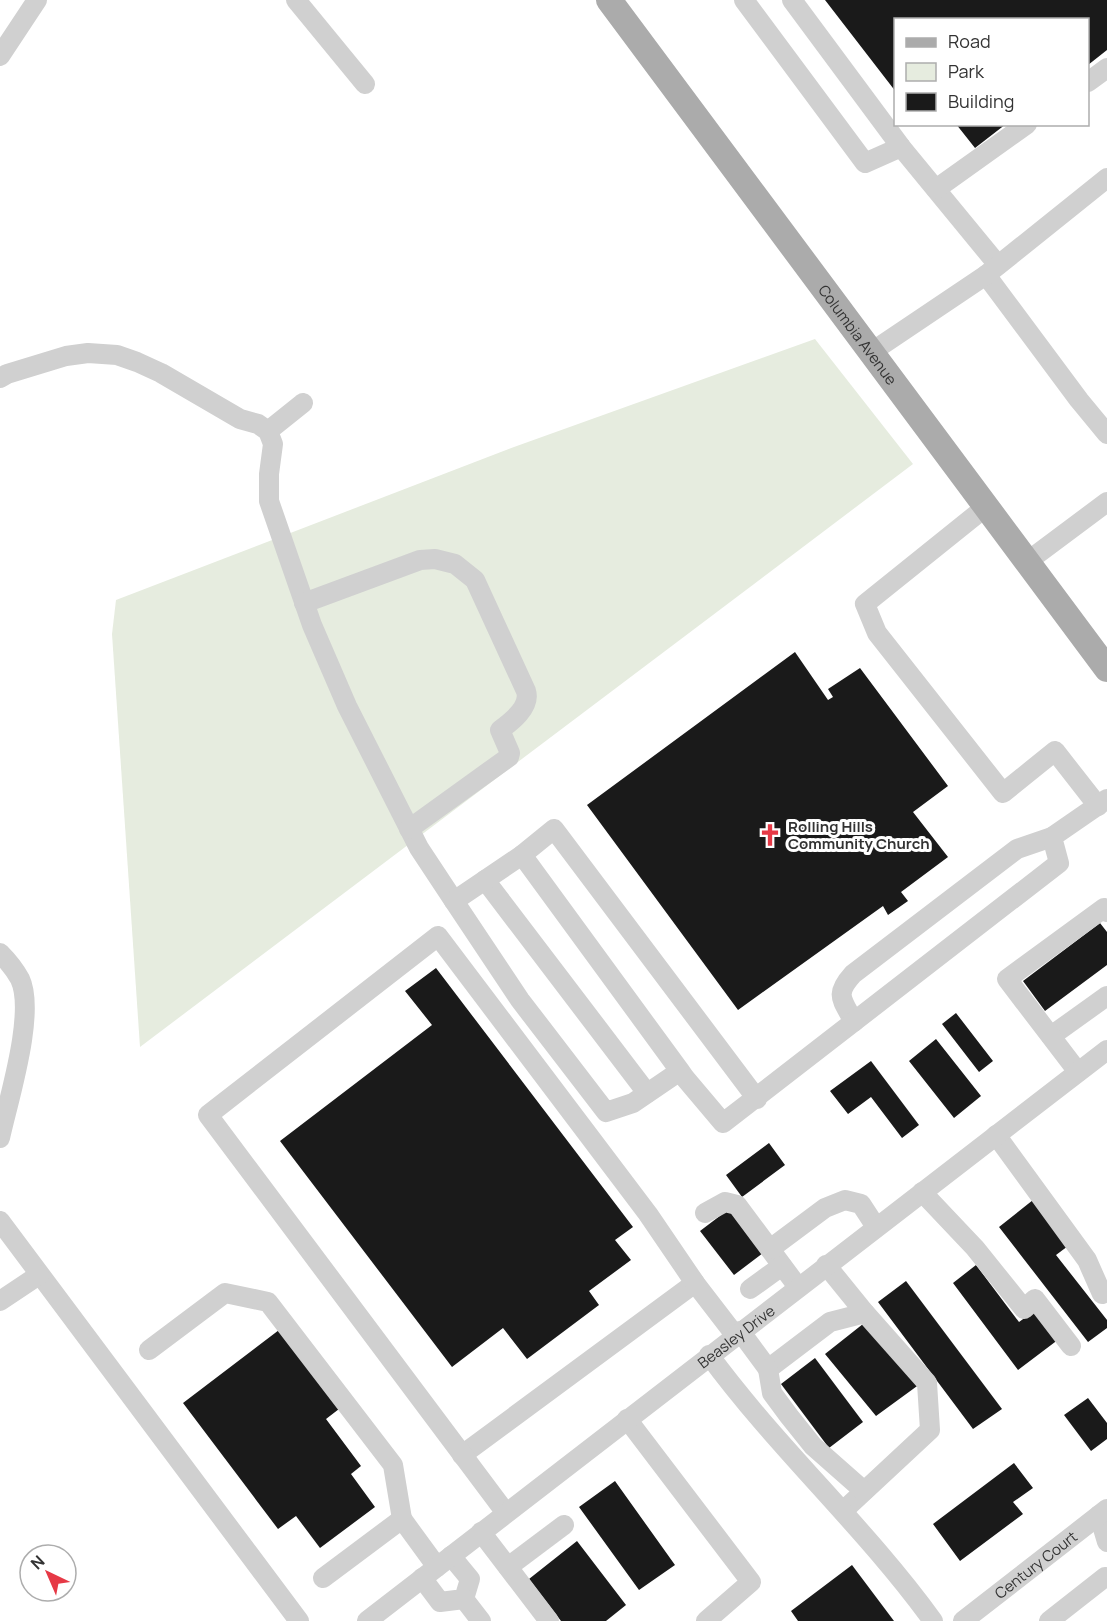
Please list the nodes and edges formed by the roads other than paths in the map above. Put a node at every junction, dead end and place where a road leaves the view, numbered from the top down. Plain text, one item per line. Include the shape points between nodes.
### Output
1 (296, 0) edge
2 (609, 0) edge
3 (744, 0) edge
4 (792, 0) edge
5 (28, 3) edge
6 (0, 56) edge
7 (1107, 68) edge
8 (1089, 81) edge
9 (364, 84) dead end
10 (1024, 126) edge
11 (901, 147) junction
12 (1107, 178) edge
13 (936, 189) junction
14 (992, 270) junction
15 (870, 353) junction
16 (2, 375) edge
17 (303, 403) dead end
18 (268, 431) junction
19 (1107, 434) edge
20 (1107, 502) edge
21 (987, 506) junction
22 (1028, 561) junction
23 (304, 603) junction
24 (1107, 669) edge
25 (1102, 802) edge
26 (409, 828) junction
27 (1052, 837) junction
28 (522, 855) junction
29 (485, 880) junction
30 (454, 901) junction
31 (1107, 912) edge
32 (0, 953) edge
33 (1107, 996) edge
34 (854, 1022) junction
35 (1050, 1036) junction
36 (1107, 1050) edge
37 (680, 1071) junction
38 (1078, 1072) junction
39 (647, 1093) junction
40 (4, 1096) edge
41 (757, 1099) junction
42 (606, 1112) junction
43 (996, 1135) junction
44 (588, 1136) junction
45 (0, 1138) edge
46 (922, 1192) junction
47 (705, 1213) dead end
48 (0, 1221) edge
49 (876, 1227) junction
50 (770, 1250) junction
51 (826, 1265) junction
52 (782, 1266) junction
53 (39, 1275) junction
54 (695, 1283) junction
55 (798, 1287) junction
56 (750, 1289) dead end
57 (1102, 1294) dead end
58 (0, 1301) edge
59 (865, 1313) junction
60 (738, 1333) junction
61 (1071, 1346) dead end
62 (149, 1350) dead end
63 (709, 1355) junction
64 (768, 1369) junction
65 (627, 1419) junction
66 (462, 1455) junction
67 (864, 1491) junction
68 (843, 1511) junction
69 (1103, 1512) edge
70 (506, 1513) junction
71 (402, 1519) junction
72 (564, 1525) dead end
73 (481, 1532) junction
74 (1107, 1542) edge
75 (437, 1567) junction
76 (508, 1567) junction
77 (1106, 1574) edge
78 (323, 1578) dead end
79 (464, 1599) junction
80 (289, 1617) edge
81 (367, 1621) edge
82 (481, 1621) edge
83 (549, 1621) edge
84 (706, 1621) edge
85 (933, 1621) edge
86 (963, 1621) edge
87 (1049, 1621) edge

1 - 9 street
2 - 15 main road, Columbia Avenue
3 - 11 street via 865,163
4 - 11 street
5 - 6 street
7 - 8 street
10 - 13 street
11 - 13 street
12 - 14 street
13 - 14 street
14 - 15 street
14 - 19 street via 1079,400
15 - 21 main road, Columbia Avenue
16 - 18 street via 66,356 117,355 160,373
17 - 18 street
18 - 23 street via 273,444 269,501
20 - 22 street
21 - 22 main road, Columbia Avenue
21 - 25 street via 865,604 877,633 1003,793 1055,751
22 - 24 main road, Columbia Avenue
23 - 26 street via 347,706
23 - 26 street via 420,560 435,558 455,564 475,580 528,698 500,730 509,757
25 - 27 street
26 - 30 street
27 - 34 street via 1059,863
27 - 34 street via 1017,849 853,974 843,985 841,998
28 - 29 street
28 - 37 street
28 - 41 street via 554,829
29 - 30 street
29 - 39 street
30 - 42 street via 520,1000
31 - 35 street via 1104,909 1007,979
32 - 40 street via 20,979 24,997 24,1029
33 - 35 street
34 - 41 street
35 - 38 street
36 - 38 street, Beasley Drive
37 - 39 street
37 - 41 street via 723,1123
38 - 43 street, Beasley Drive
39 - 42 street via 633,1103
40 - 45 street
42 - 44 street
43 - 46 street, Beasley Drive
43 - 57 street via 1087,1260
44 - 54 street
44 - 66 street via 438,936 208,1115
46 - 49 street, Beasley Drive
46 - 61 street via 975,1248 1024,1309 1035,1299
47 - 50 street via 725,1202 737,1204
48 - 53 street
49 - 50 street via 861,1204 845,1200 825,1208
49 - 51 street, Beasley Drive
50 - 52 street
51 - 55 street, Beasley Drive
51 - 59 street
52 - 55 street
52 - 56 street
53 - 58 street
53 - 80 street
54 - 60 street
54 - 66 street
55 - 60 street, Beasley Drive
59 - 64 street via 830,1322
59 - 67 street via 927,1383 930,1430
60 - 63 street, Beasley Drive
60 - 64 street
62 - 71 street via 225,1293 268,1302 393,1465
63 - 65 street, Beasley Drive
63 - 68 street via 764,1425
64 - 67 street via 772,1393 795,1424 813,1446
65 - 70 street, Beasley Drive
65 - 84 street via 751,1582
66 - 70 street
67 - 68 street
68 - 85 street via 896,1571
69 - 74 street
69 - 86 street, Century Court
70 - 73 street, Beasley Drive
71 - 75 street
71 - 78 street
72 - 76 street
73 - 75 street, Beasley Drive
73 - 76 street
75 - 79 street via 470,1579
75 - 79 street via 440,1602
75 - 81 street, Beasley Drive
76 - 83 street
77 - 87 street
79 - 82 street

